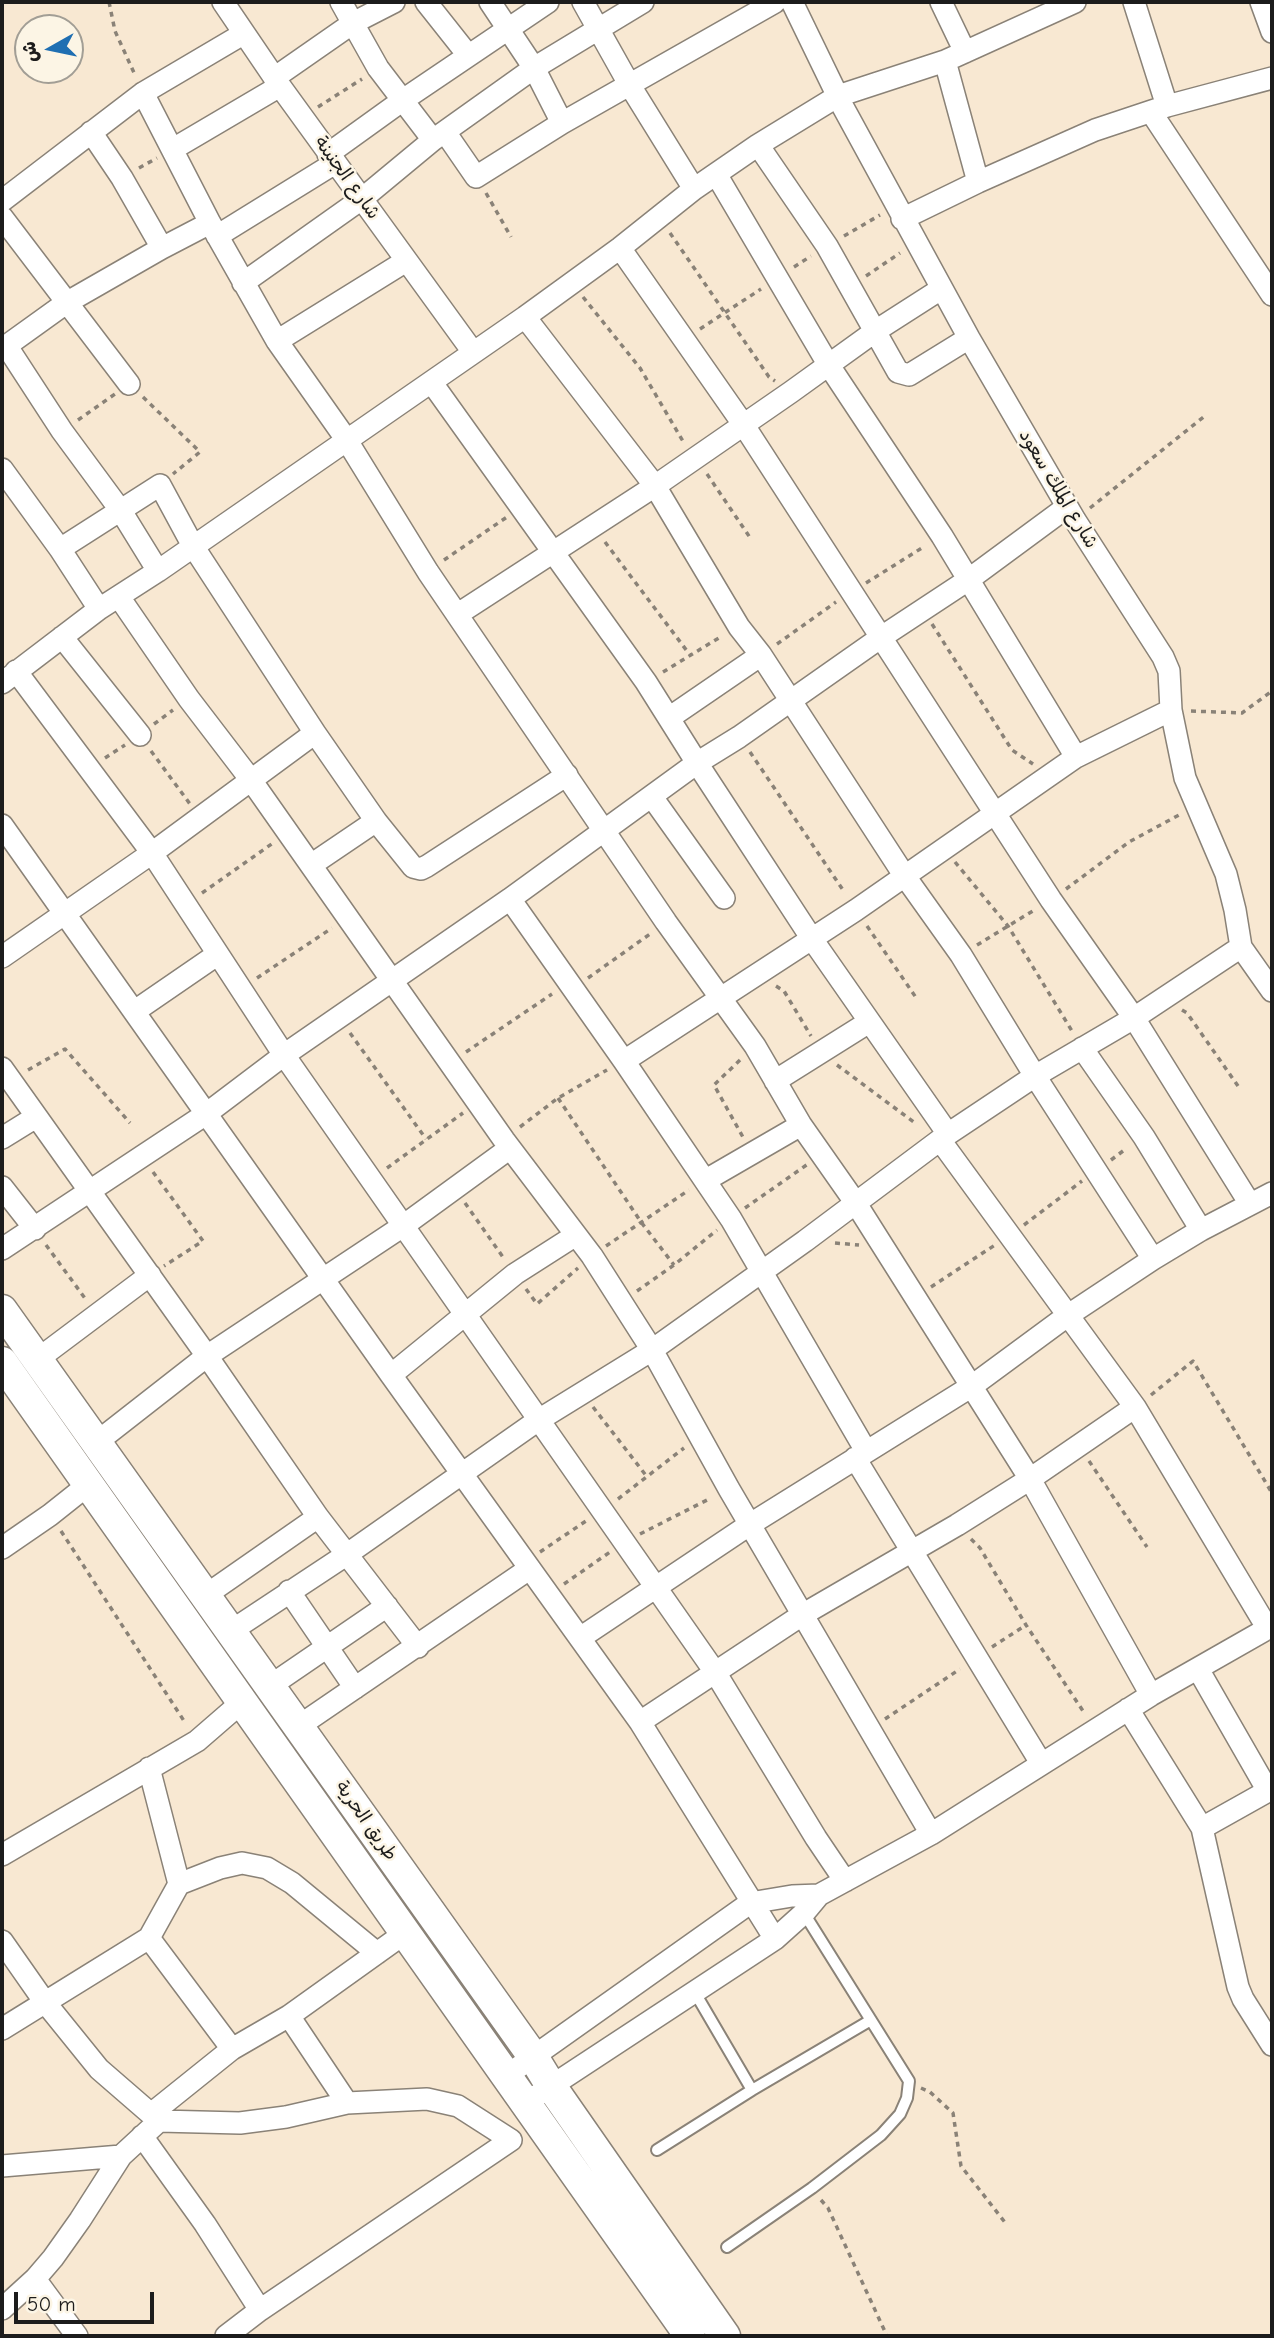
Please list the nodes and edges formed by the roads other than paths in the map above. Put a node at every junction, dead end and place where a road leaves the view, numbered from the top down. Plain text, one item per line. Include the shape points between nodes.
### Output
1 (223, 2) edge
2 (341, 2) edge
3 (394, 2) edge
4 (426, 2) edge
5 (490, 2) edge
6 (548, 2) edge
7 (583, 2) edge
8 (643, 2) edge
9 (775, 2) edge
10 (792, 2) edge
11 (941, 2) edge
12 (1073, 2) edge
13 (1134, 2) edge
14 (1261, 2) edge
15 (353, 23) junction
16 (507, 29) junction
17 (599, 29) junction
18 (1272, 32) edge
19 (243, 34) junction
20 (965, 52) junction
21 (468, 55) junction
22 (945, 61) junction
23 (534, 68) junction
24 (1272, 78) edge
25 (277, 82) junction
26 (629, 84) junction
27 (143, 93) junction
28 (838, 96) junction
29 (403, 100) junction
30 (1159, 109) junction
31 (562, 123) junction
32 (91, 132) junction
33 (439, 136) junction
34 (758, 145) junction
35 (173, 149) junction
36 (332, 158) junction
37 (716, 174) junction
38 (978, 182) junction
39 (694, 189) junction
40 (363, 198) junction
41 (2, 201) edge
42 (899, 212) junction
43 (2, 217) edge
44 (214, 230) junction
45 (162, 248) junction
46 (620, 248) junction
47 (406, 261) junction
48 (1266, 270) edge
49 (243, 283) junction
50 (941, 289) junction
51 (1272, 295) edge
52 (66, 303) junction
53 (525, 317) junction
54 (877, 330) junction
55 (969, 338) junction
56 (277, 341) junction
57 (4, 347) edge
58 (473, 352) junction
59 (828, 364) junction
60 (432, 383) junction
61 (129, 384) road end
62 (743, 424) junction
63 (346, 439) junction
64 (2, 469) edge
65 (655, 486) junction
66 (121, 511) junction
67 (1071, 514) junction
68 (194, 546) junction
69 (60, 549) junction
70 (553, 552) junction
71 (158, 571) junction
72 (968, 580) junction
73 (118, 597) junction
74 (99, 610) junction
75 (458, 614) junction
76 (62, 638) junction
77 (880, 638) junction
78 (761, 655) junction
79 (9, 677) edge
80 (791, 699) junction
81 (1171, 710) junction
82 (669, 718) junction
83 (316, 733) junction
84 (140, 735) road end
85 (1076, 757) junction
86 (697, 763) junction
87 (567, 775) junction
88 (251, 780) junction
89 (652, 797) junction
90 (996, 813) junction
91 (376, 821) junction
92 (2, 825) edge
93 (606, 830) junction
94 (152, 853) junction
95 (311, 864) junction
96 (904, 875) junction
97 (724, 898) dead end
98 (510, 899) junction
99 (64, 914) junction
100 (812, 939) junction
101 (1241, 947) junction
102 (3, 953) edge
103 (218, 954) junction
104 (392, 981) junction
105 (1272, 991) edge
106 (720, 999) junction
107 (135, 1011) junction
108 (1134, 1018) junction
109 (869, 1022) junction
110 (1082, 1048) junction
111 (284, 1055) junction
112 (624, 1060) junction
113 (6, 1074) edge
114 (1035, 1076) junction
115 (775, 1081) junction
116 (206, 1114) junction
117 (36, 1116) junction
118 (801, 1125) junction
119 (944, 1137) junction
120 (2, 1138) edge
121 (507, 1144) junction
122 (706, 1180) junction
123 (2, 1187) edge
124 (89, 1190) junction
125 (1272, 1193) edge
126 (855, 1202) junction
127 (1250, 1204) junction
128 (403, 1226) junction
129 (35, 1229) junction
130 (1201, 1230) junction
131 (576, 1235) junction
132 (2, 1249) edge
133 (1153, 1259) junction
134 (762, 1272) junction
135 (149, 1275) junction
136 (323, 1278) junction
137 (2, 1310) edge
138 (466, 1315) junction
139 (1068, 1316) junction
140 (652, 1350) junction
141 (207, 1356) junction
142 (38, 1359) junction
143 (2, 1362) edge
144 (391, 1375) junction
145 (972, 1386) junction
146 (1135, 1407) junction
147 (537, 1421) junction
148 (97, 1442) junction
149 (860, 1454) junction
150 (461, 1473) junction
151 (1030, 1479) junction
152 (89, 1484) junction
153 (318, 1517) junction
154 (749, 1525) junction
155 (6, 1537) edge
156 (912, 1550) junction
157 (346, 1555) junction
158 (527, 1566) junction
159 (654, 1587) junction
160 (289, 1591) junction
161 (206, 1595) junction
162 (387, 1606) junction
163 (802, 1615) junction
164 (1270, 1627) edge
165 (231, 1631) junction
166 (580, 1638) junction
167 (326, 1646) junction
168 (418, 1647) junction
169 (1198, 1669) junction
170 (715, 1672) junction
171 (270, 1686) junction
172 (355, 1688) junction
173 (1151, 1695) junction
174 (242, 1702) junction
175 (1128, 1709) junction
176 (640, 1722) junction
177 (299, 1726) junction
178 (1041, 1763) junction
179 (149, 1768) junction
180 (1202, 1828) junction
181 (931, 1833) junction
182 (2, 1855) edge
183 (845, 1881) junction
184 (179, 1884) junction
185 (750, 1903) junction
186 (798, 1905) junction
187 (405, 1934) junction
188 (149, 1938) junction
189 (775, 1938) junction
190 (2, 1941) edge
191 (377, 1953) junction
192 (694, 1991) junction
193 (44, 2001) junction
194 (289, 2016) junction
195 (871, 2020) junction
196 (2, 2029) edge
197 (1272, 2045) edge
198 (232, 2049) junction
199 (532, 2055) junction
200 (506, 2076) junction
201 (551, 2086) junction
202 (752, 2090) junction
203 (347, 2103) junction
204 (531, 2114) junction
205 (155, 2118) junction
206 (142, 2136) junction
207 (511, 2140) junction
208 (657, 2150) dead end
209 (121, 2156) junction
210 (2, 2166) edge
211 (727, 2247) dead end
212 (35, 2279) junction
213 (2, 2309) edge
214 (260, 2310) junction
215 (76, 2336) edge
216 (226, 2336) edge
217 (690, 2336) edge
218 (725, 2336) edge

1 - 19 street, شارع الجنينة
2 - 15 street
3 - 15 street
4 - 21 street
5 - 16 street
6 - 16 street
7 - 17 street
8 - 17 street
9 - 26 street
10 - 28 street, شارع الملك سعود
11 - 20 street
12 - 20 street
13 - 30 street
14 - 18 street
15 - 25 street
15 - 29 street via 378,68
16 - 21 street
16 - 23 street
17 - 23 street
17 - 26 street
19 - 25 street, شارع الجنينة
19 - 27 street
20 - 22 street
21 - 29 street
22 - 28 street
22 - 38 street
23 - 31 street
23 - 33 street
24 - 30 street
25 - 35 street
25 - 36 street, شارع الجنينة
26 - 31 street
26 - 39 street
27 - 32 street
27 - 35 street
28 - 34 street
28 - 42 street, شارع الملك سعود
29 - 33 street
29 - 36 street
30 - 38 street via 1095,130
30 - 48 street
31 - 33 street via 476,177
32 - 41 street
32 - 45 street
33 - 40 street
34 - 37 street
34 - 54 street
35 - 44 street
36 - 40 street, شارع الجنينة
36 - 44 street
37 - 39 street
37 - 59 street
38 - 42 street
39 - 46 street
40 - 47 street, شارع الجنينة
40 - 49 street
42 - 50 street, شارع الملك سعود
43 - 52 street
44 - 45 street
44 - 49 street
45 - 52 street
46 - 53 street
46 - 62 street
47 - 56 street
47 - 58 street, شارع الجنينة
48 - 51 street
49 - 56 street
50 - 54 street
50 - 55 street, شارع الملك سعود
52 - 57 street
52 - 61 street
53 - 58 street
53 - 65 street
54 - 55 street via 897,369 905,375
54 - 59 street
55 - 67 street, شارع الملك سعود
56 - 63 street
57 - 66 street
58 - 60 street
59 - 62 street
59 - 72 street
60 - 63 street
60 - 70 street
62 - 65 street
62 - 77 street
63 - 68 street
63 - 75 street
64 - 69 street
65 - 70 street
65 - 78 street via 739,627
66 - 68 street via 160,485
66 - 69 street
66 - 71 street
67 - 72 street
67 - 81 street, شارع الملك سعود via 1163,657
68 - 71 street
68 - 83 street
69 - 74 street
70 - 75 street
70 - 82 street
71 - 73 street
72 - 77 street
72 - 85 street
73 - 74 street
73 - 88 street
74 - 76 street
75 - 87 street
76 - 79 street
76 - 84 street
77 - 80 street
77 - 90 street
78 - 80 street
78 - 82 street
79 - 94 street via 89,769
80 - 86 street
80 - 96 street
81 - 85 street
81 - 101 street, شارع الملك سعود via 1195,806 1226,874
82 - 86 street
83 - 88 street
83 - 91 street
85 - 90 street
86 - 89 street
86 - 100 street
87 - 91 street via 424,868 409,865
87 - 93 street
88 - 94 street
88 - 95 street
89 - 93 street
89 - 97 street
90 - 96 street
90 - 108 street
91 - 95 street
92 - 99 street
93 - 98 street
93 - 106 street
94 - 99 street
94 - 103 street
95 - 104 street
96 - 100 street
96 - 114 street via 961,955
98 - 104 street
98 - 112 street
99 - 102 street
99 - 107 street
100 - 106 street
100 - 109 street
101 - 105 street, شارع الملك سعود
101 - 108 street
103 - 107 street
103 - 111 street
104 - 111 street
104 - 121 street
106 - 112 street
106 - 115 street
107 - 116 street
108 - 110 street
108 - 127 street
109 - 115 street
109 - 119 street
110 - 114 street
110 - 130 street
111 - 116 street
111 - 128 street
112 - 122 street
113 - 117 street
114 - 119 street
114 - 133 street
115 - 118 street
116 - 124 street
116 - 136 street
117 - 120 street
117 - 124 street
118 - 122 street
118 - 126 street
119 - 126 street
119 - 139 street
121 - 128 street
121 - 131 street
122 - 134 street
123 - 129 street
124 - 129 street
124 - 135 street
125 - 127 street
126 - 134 street
126 - 145 street
127 - 130 street
128 - 136 street
128 - 138 street
129 - 132 street
130 - 133 street
131 - 138 street via 516,1274
131 - 140 street
133 - 139 street
134 - 140 street
134 - 149 street
135 - 141 street
135 - 142 street
136 - 141 street
136 - 144 street
137 - 142 main road, طريق الحرية
138 - 144 street
138 - 147 street
139 - 145 street
139 - 146 street
140 - 147 street
140 - 154 street
141 - 148 street
141 - 153 street
142 - 148 main road, طريق الحرية
143 - 152 main road, طريق الحرية
144 - 150 street
145 - 149 street
145 - 151 street
146 - 151 street
146 - 164 street
147 - 150 street
147 - 159 street
148 - 161 main road, طريق الحرية
149 - 154 street
149 - 156 street
150 - 157 street
150 - 158 street
151 - 156 street
151 - 173 street
152 - 155 street via 50,1515
152 - 174 main road, طريق الحرية
153 - 157 street
153 - 161 street
154 - 159 street
154 - 163 street
156 - 163 street
156 - 178 street
157 - 160 street
157 - 162 street
158 - 166 street
158 - 168 street
159 - 166 street
159 - 170 street
160 - 165 street
160 - 167 street
161 - 165 main road, طريق الحرية
162 - 167 street
162 - 168 street
163 - 170 street
163 - 181 street
164 - 169 street
165 - 171 main road, طريق الحرية
166 - 176 street
167 - 171 street
167 - 172 street
168 - 172 street
169 - 173 street
169 - 180 street via 1268,1791
170 - 176 street
170 - 183 street
171 - 177 main road, طريق الحرية
172 - 177 street
173 - 175 street
174 - 179 street via 197,1741
174 - 187 main road, طريق الحرية
175 - 178 street
175 - 180 street
176 - 185 street
177 - 199 main road, طريق الحرية
178 - 181 street
179 - 182 street
179 - 184 street
180 - 197 street via 1238,1987
181 - 183 street
183 - 186 street
184 - 188 street
184 - 191 street via 242,1863 267,1868
185 - 186 street
185 - 189 street
185 - 199 street
186 - 189 street
186 - 195 lane
187 - 191 street
187 - 200 main road, طريق الحرية
188 - 193 street
188 - 198 street
189 - 192 street
190 - 193 street
191 - 194 street
192 - 201 street
192 - 202 lane
193 - 196 street
193 - 205 street via 99,2068
194 - 198 street
194 - 203 street
195 - 202 lane
195 - 211 lane via 909,2081 904,2106 881,2135
198 - 205 street
199 - 200 street
199 - 201 main road, طريق الحرية
200 - 204 main road, طريق الحرية
201 - 204 street
201 - 218 main road, طريق الحرية
202 - 208 lane
203 - 205 street via 286,2118 240,2123
203 - 207 street via 438,2100 458,2106
204 - 207 street
204 - 217 main road, طريق الحرية
205 - 206 street
206 - 209 street
206 - 214 street
207 - 214 street
209 - 210 street
209 - 212 street
212 - 213 street
212 - 215 street
214 - 216 street

